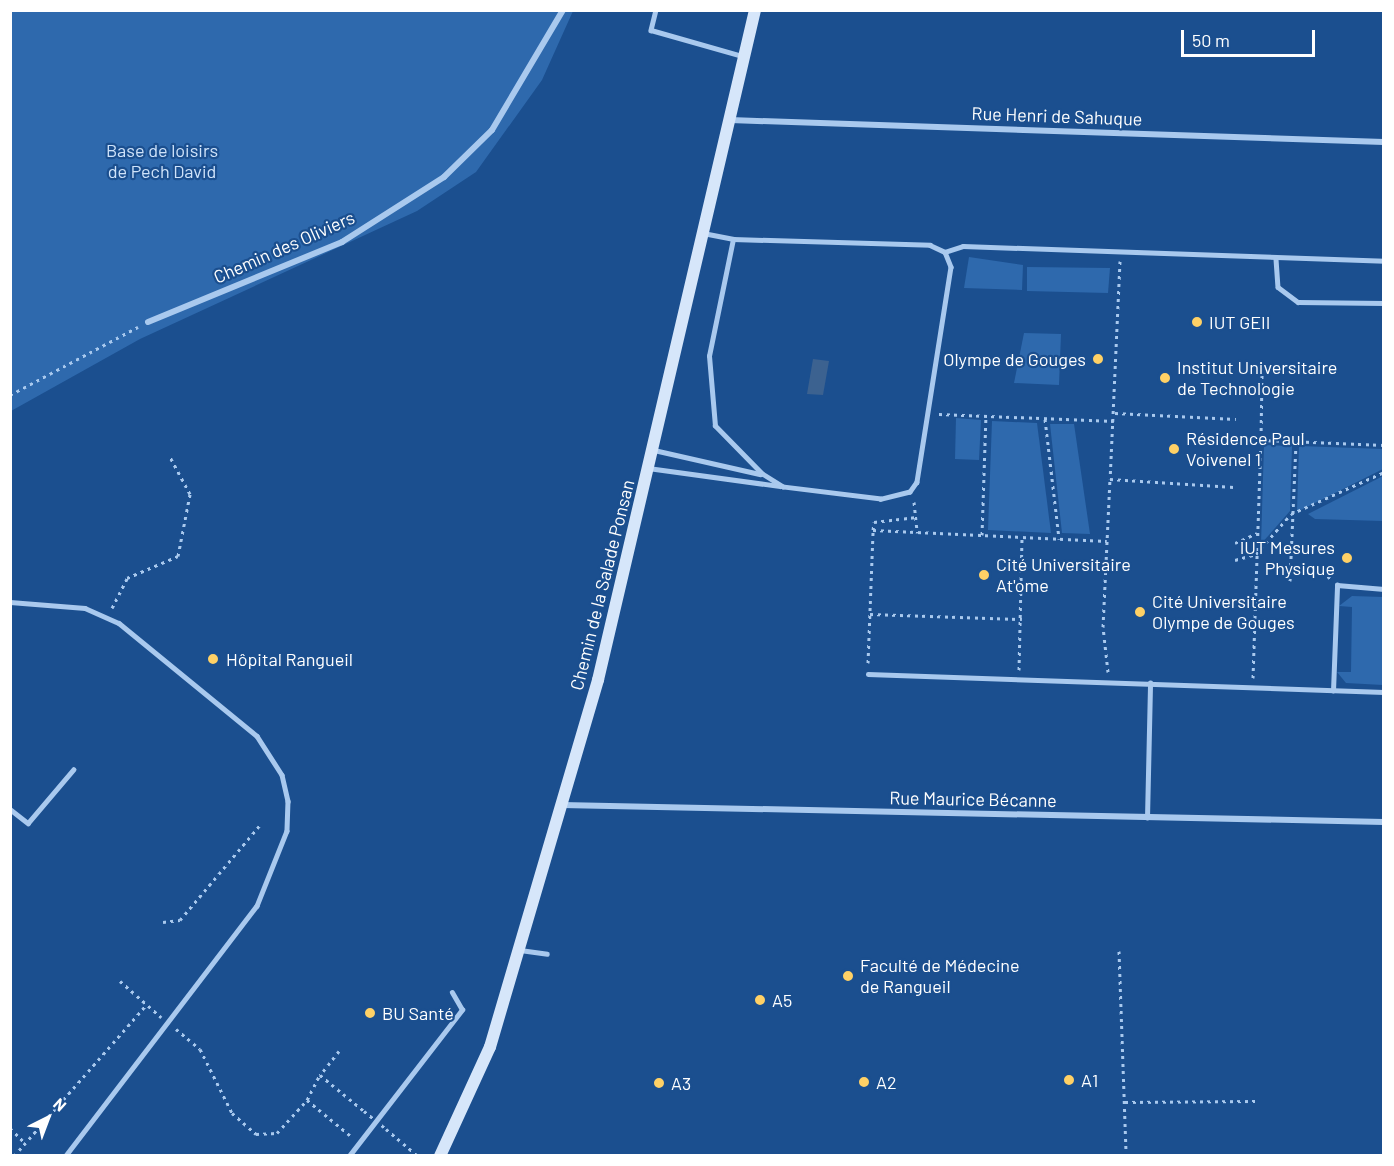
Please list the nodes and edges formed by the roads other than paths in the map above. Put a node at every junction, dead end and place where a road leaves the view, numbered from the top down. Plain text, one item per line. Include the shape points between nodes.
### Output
1 (563, 10) edge
2 (656, 10) edge
3 (755, 10) edge
4 (745, 57) junction
5 (730, 120) junction
6 (1383, 142) edge
7 (703, 233) junction
8 (732, 239) junction
9 (945, 252) junction
10 (1276, 259) junction
11 (1383, 261) edge
12 (1383, 303) edge
13 (148, 322) road end
14 (653, 450) junction
15 (648, 468) junction
16 (762, 474) junction
17 (783, 487) junction
18 (1383, 589) edge
19 (10, 602) edge
20 (868, 674) road end
21 (1150, 683) junction
22 (1333, 691) junction
23 (1383, 692) edge
24 (73, 770) dead end
25 (562, 805) junction
26 (10, 809) edge
27 (1147, 818) junction
28 (1383, 822) edge
29 (518, 950) junction
30 (547, 954) dead end
31 (452, 993) dead end
32 (66, 1155) edge
33 (349, 1155) edge
34 (440, 1155) edge

1 - 13 street, Chemin des Oliviers via 492,130 444,177 342,242
2 - 4 lane via 651,30
3 - 4 street, Chemin de la Salade Ponsan
4 - 5 street, Chemin de la Salade Ponsan
5 - 6 street, Rue Henri de Sahuque
5 - 7 street, Chemin de la Salade Ponsan
7 - 8 lane
7 - 14 street, Chemin de la Salade Ponsan
8 - 9 lane via 930,244
8 - 16 lane via 709,356 715,426
9 - 10 lane via 963,246
9 - 17 lane via 951,267 917,482 910,492 880,499
10 - 11 lane
10 - 12 lane via 1278,287 1299,302
14 - 15 street, Chemin de la Salade Ponsan
14 - 16 lane
15 - 17 lane
15 - 25 street, Chemin de la Salade Ponsan
16 - 17 lane
18 - 22 lane via 1337,585
19 - 32 lane via 85,608 119,623 257,736 282,776 288,801 286,831 257,906
20 - 21 lane
21 - 22 lane
21 - 27 lane
22 - 23 lane
24 - 26 lane via 28,823
25 - 27 street, Rue Maurice Bécanne
25 - 29 street, Chemin de la Salade Ponsan
27 - 28 street, Rue Maurice Bécanne
29 - 30 lane
29 - 34 street, Chemin de la Salade Ponsan via 490,1047
31 - 33 lane via 462,1010

